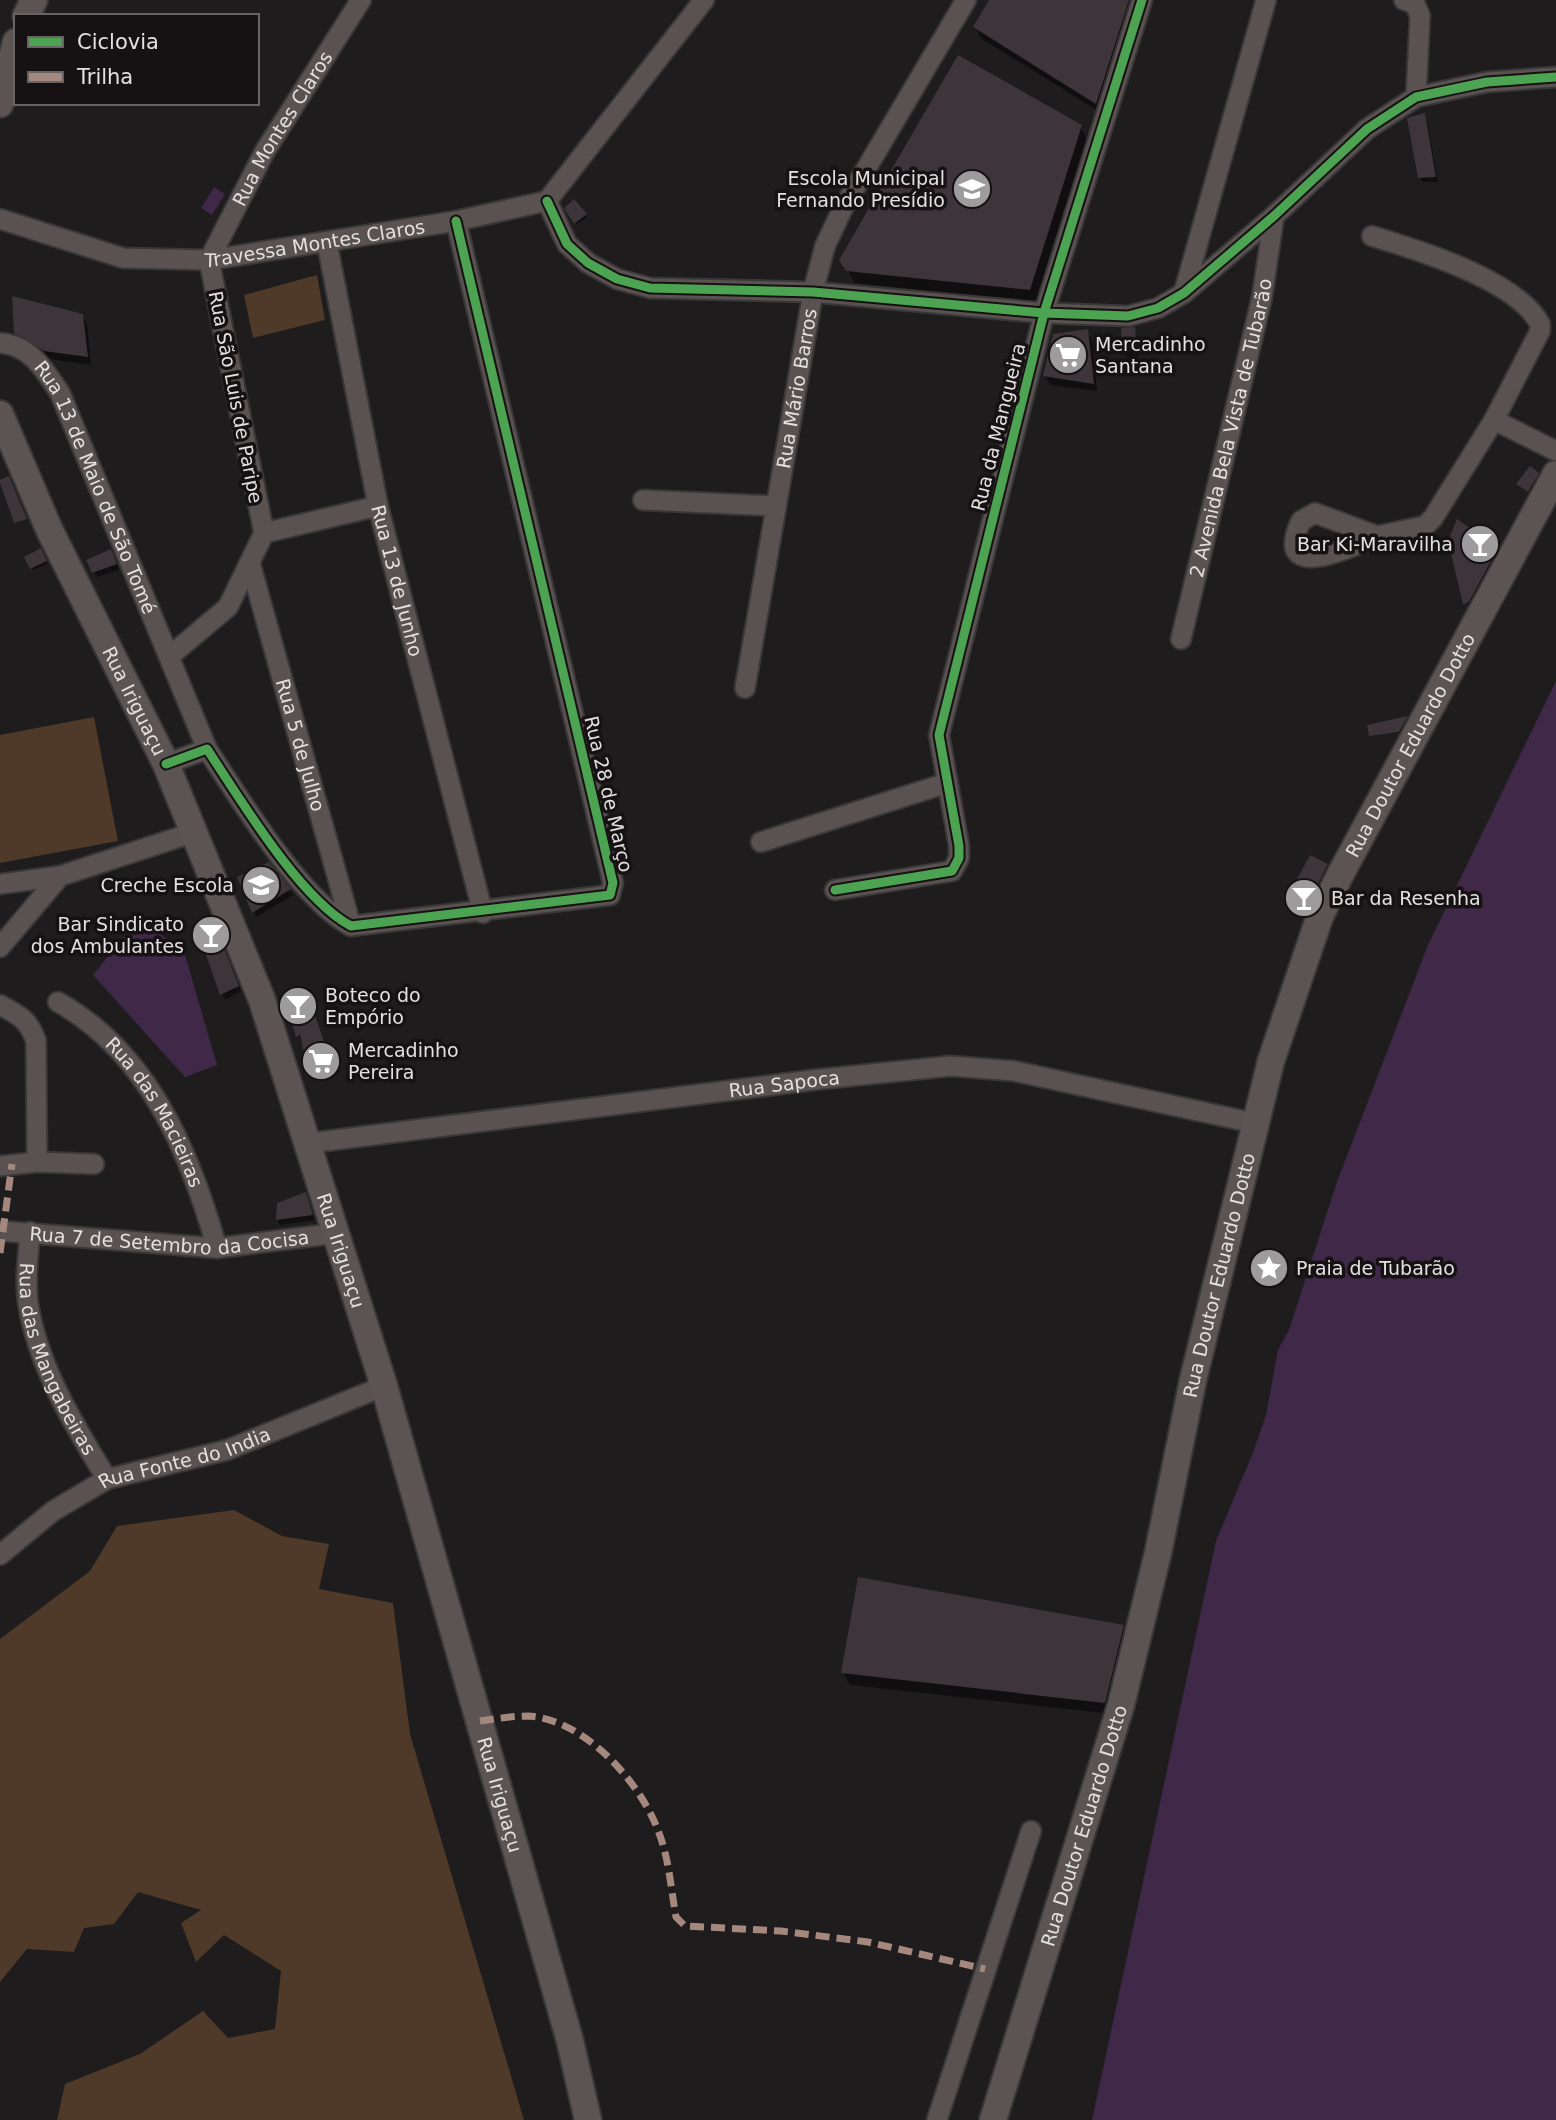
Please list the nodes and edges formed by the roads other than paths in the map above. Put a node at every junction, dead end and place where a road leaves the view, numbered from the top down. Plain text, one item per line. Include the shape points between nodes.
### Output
1 (361, 0) edge
2 (704, 0) edge
3 (966, 0) edge
4 (1142, 0) edge
5 (1266, 0) edge
6 (1404, 0) edge
7 (14, 50) edge
8 (1556, 77) edge
9 (1416, 97) junction
10 (0, 104) edge
11 (547, 201) junction
12 (1274, 216) junction
13 (0, 219) edge
14 (456, 222) junction
15 (1372, 236) dead end
16 (327, 243) junction
17 (209, 260) junction
18 (813, 292) junction
19 (1184, 293) junction
20 (1044, 313) junction
21 (0, 343) edge
22 (0, 414) edge
23 (1494, 420) junction
24 (1556, 451) edge
25 (1556, 474) edge
26 (643, 500) dead end
27 (378, 506) junction
28 (776, 506) junction
29 (264, 533) junction
30 (1377, 536) dead end
31 (250, 563) junction
32 (1181, 639) dead end
33 (171, 655) junction
34 (745, 688) dead end
35 (206, 749) junction
36 (166, 764) junction
37 (947, 783) junction
38 (195, 832) junction
39 (761, 842) dead end
40 (60, 876) junction
41 (0, 884) edge
42 (835, 890) dead end
43 (483, 913) junction
44 (351, 926) junction
45 (0, 947) edge
46 (58, 1002) dead end
47 (0, 1005) edge
48 (1254, 1123) junction
49 (310, 1143) junction
50 (37, 1162) junction
51 (94, 1164) dead end
52 (0, 1166) edge
53 (0, 1231) edge
54 (30, 1233) junction
55 (338, 1233) junction
56 (217, 1248) junction
57 (384, 1386) junction
58 (107, 1479) junction
59 (0, 1555) edge
60 (1031, 1831) dead end
61 (588, 2120) edge
62 (937, 2120) edge
63 (993, 2120) edge

1 - 17 street, Rua Montes Claros via 265,151
2 - 11 street
3 - 18 street, Rua Mário Barros via 843,208 825,246
4 - 20 street, Rua da Mangueira
5 - 19 street
6 - 9 street via 1415,4 1420,16
7 - 10 main road
8 - 9 street via 1487,82
9 - 12 street via 1367,129
11 - 14 street, Travessa Montes Claros
11 - 18 street via 567,244 588,263 617,279 650,288
12 - 19 street
12 - 32 street, 2 Avenida Bela Vista de Tubarão via 1262,297
13 - 17 street, Travessa Montes Claros via 123,258
14 - 16 street, Travessa Montes Claros
14 - 43 street, Rua 28 de Março via 612,883 606,898
15 - 23 street via 1430,253 1493,283 1536,316 1540,331
16 - 17 street, Travessa Montes Claros
16 - 27 street, Rua 13 de Junho
17 - 29 street, Rua São Luis de Paripe
18 - 20 street
18 - 28 street, Rua Mário Barros
19 - 20 street via 1158,308 1128,316
20 - 37 street, Rua da Mangueira via 939,745
21 - 33 street, Rua 13 de Maio de São Tomé via 15,344 29,353 60,393
22 - 36 main road, Rua Iriguaçu via 49,529
23 - 24 street
23 - 30 street via 1425,526
25 - 48 main road, Rua Doutor Eduardo Dotto via 1320,916
26 - 28 street
27 - 29 street
27 - 43 street, Rua 13 de Junho
28 - 34 street, Rua Mário Barros
29 - 31 street
31 - 33 street via 221,615
31 - 44 street, Rua 5 de Julho
33 - 35 street, Rua 13 de Maio de São Tomé
35 - 36 street
35 - 44 street via 275,850 336,918
36 - 38 main road, Rua Iriguaçu
37 - 39 street
37 - 42 street via 959,846 953,871
38 - 40 street
38 - 49 main road, Rua Iriguaçu via 262,1000
40 - 41 street
40 - 45 street
43 - 44 street, Rua 28 de Março
46 - 56 street, Rua das Macieiras via 99,1029 161,1105 197,1178
47 - 50 street via 24,1017 36,1041
48 - 49 street, Rua Sapoca via 1014,1071 951,1066
48 - 63 main road, Rua Doutor Eduardo Dotto via 1121,1705
49 - 55 main road, Rua Iriguaçu
50 - 51 street
50 - 52 street
53 - 54 street, Rua 7 de Setembro da Cocisa
54 - 56 street, Rua 7 de Setembro da Cocisa
54 - 58 street, Rua das Mangabeiras via 28,1303 43,1354 57,1392
55 - 56 street, Rua 7 de Setembro da Cocisa
55 - 57 main road, Rua Iriguaçu
57 - 58 street, Rua Fonte do India via 227,1450
57 - 61 main road, Rua Iriguaçu
58 - 59 street, Rua Fonte do India via 53,1511
60 - 62 street

